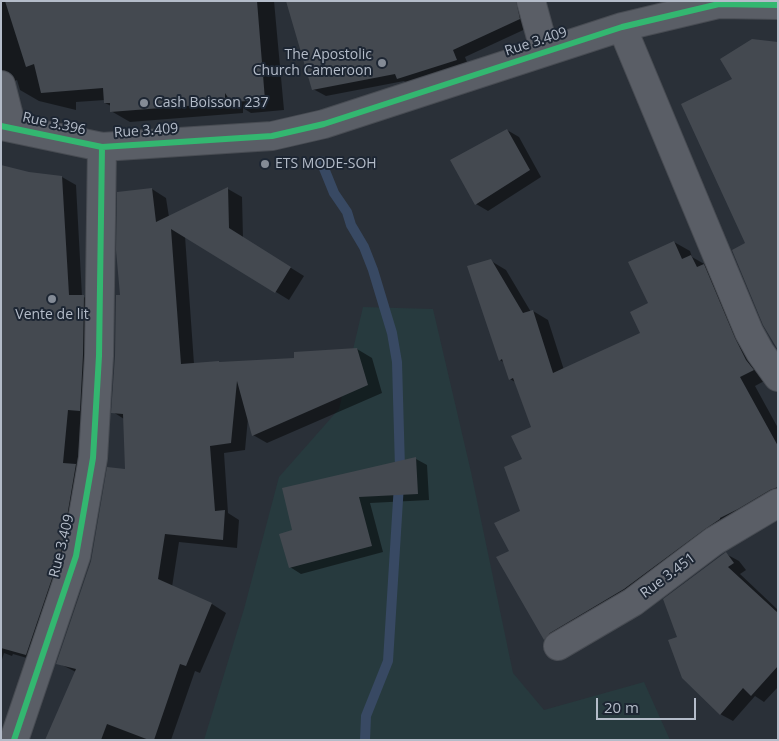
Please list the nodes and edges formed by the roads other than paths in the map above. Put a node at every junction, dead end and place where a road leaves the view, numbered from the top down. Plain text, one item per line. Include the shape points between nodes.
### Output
1 (531, 1) edge
2 (778, 4) edge
3 (622, 27) junction
4 (545, 52) junction
5 (1, 85) edge
6 (6, 127) edge
7 (102, 147) junction
8 (778, 377) edge
9 (778, 503) edge
10 (558, 646) dead end
11 (14, 740) edge

1 - 4 street
2 - 3 street, Rue 3.409 via 719,4
3 - 4 street, Rue 3.409
3 - 8 street via 749,332
4 - 7 street, Rue 3.409 via 324,124 272,136
5 - 6 street
6 - 7 street, Rue 3.396
7 - 11 street, Rue 3.409 via 99,356 93,458 76,556
9 - 10 street, Rue 3.451 via 714,541 633,602

